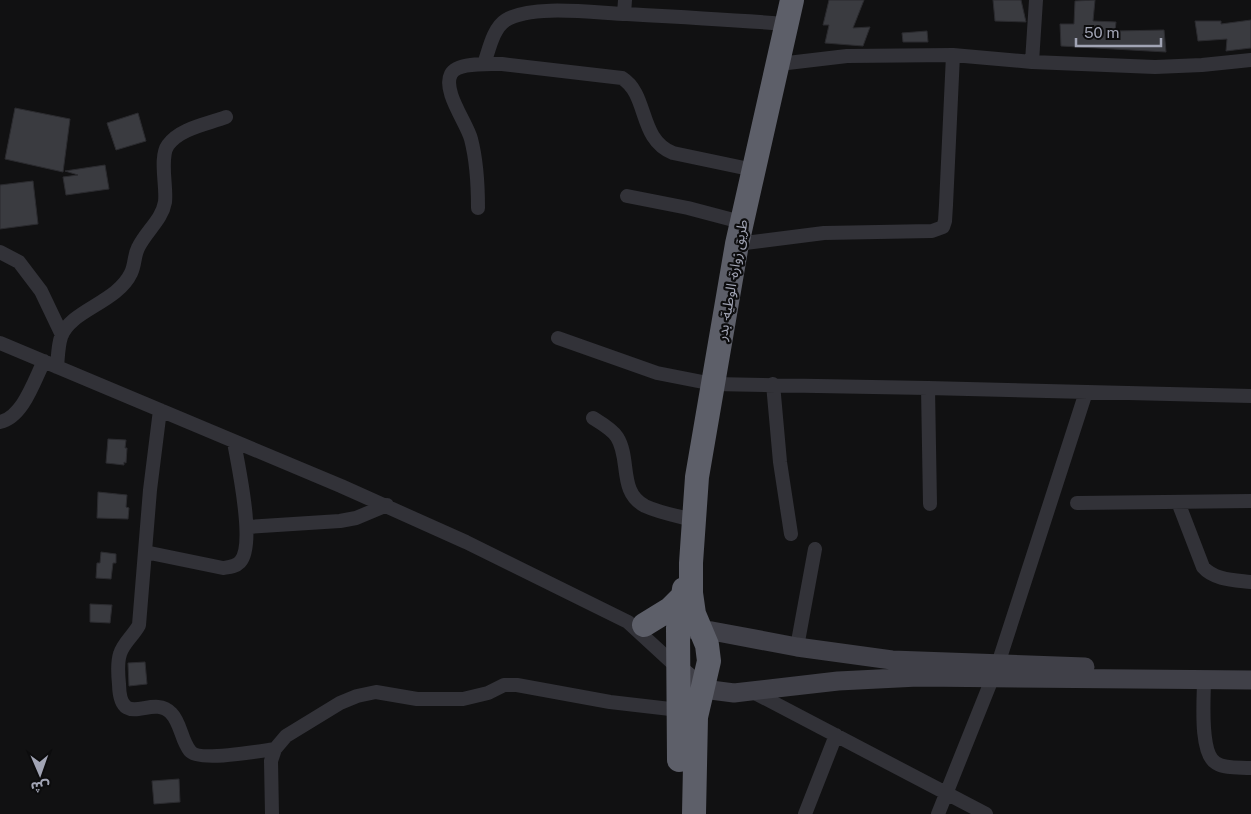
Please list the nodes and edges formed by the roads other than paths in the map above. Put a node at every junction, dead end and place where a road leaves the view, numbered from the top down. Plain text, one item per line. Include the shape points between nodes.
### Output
1 (792, 0) edge
2 (1036, 0) edge
3 (547, 6) edge
4 (624, 7) edge
5 (788, 24) junction
6 (953, 55) junction
7 (1251, 60) edge
8 (1032, 62) junction
9 (484, 64) junction
10 (779, 64) junction
11 (226, 117) dead end
12 (754, 170) junction
13 (627, 196) dead end
14 (478, 208) dead end
15 (739, 233) junction
16 (0, 252) edge
17 (62, 334) junction
18 (558, 338) dead end
19 (0, 343) edge
20 (44, 361) junction
21 (57, 367) junction
22 (713, 384) junction
23 (773, 384) junction
24 (928, 388) junction
25 (1086, 392) junction
26 (1251, 396) edge
27 (160, 410) junction
28 (593, 418) dead end
29 (2, 424) edge
30 (234, 442) junction
31 (1251, 501) edge
32 (1178, 502) junction
33 (1077, 503) dead end
34 (930, 504) dead end
35 (387, 505) junction
36 (693, 520) junction
37 (247, 527) junction
38 (791, 534) dead end
39 (815, 548) dead end
40 (145, 552) junction
41 (691, 563) junction
42 (1251, 582) edge
43 (682, 597) junction
44 (636, 624) junction
45 (689, 629) junction
46 (797, 647) junction
47 (678, 668) junction
48 (1251, 668) edge
49 (995, 671) junction
50 (1204, 680) junction
51 (1251, 680) edge
52 (703, 689) junction
53 (753, 692) junction
54 (679, 710) junction
55 (836, 735) junction
56 (276, 749) junction
57 (1251, 768) edge
58 (947, 793) junction
59 (272, 814) edge
60 (679, 814) edge
61 (694, 814) edge
62 (805, 814) edge
63 (938, 814) edge
64 (986, 814) edge

1 - 5 highway, طريق زوارة- الوطية- بدر
2 - 8 street
3 - 4 street
3 - 9 street via 505,20 498,27
4 - 5 street
5 - 10 highway, طريق زوارة- الوطية- بدر
6 - 8 street
6 - 10 street via 847,56
6 - 15 street via 943,227 932,231
7 - 8 street via 1155,67
9 - 12 street via 622,78 631,86 656,143 663,149
9 - 14 street via 455,69 449,79 461,119 471,136 478,173
10 - 12 highway, طريق زوارة- الوطية- بدر
11 - 17 street via 183,133 168,144 162,212 139,245 132,272 111,297 81,315
12 - 15 highway, طريق زوارة- الوطية- بدر
13 - 15 street via 688,208
15 - 22 highway, طريق زوارة- الوطية- بدر
16 - 17 street via 19,262 41,291
17 - 21 street
18 - 22 street via 657,373
19 - 20 street
20 - 21 street
20 - 29 street via 22,405
21 - 27 street
22 - 23 street
22 - 36 highway, طريق زوارة- الوطية- بدر
23 - 24 street
23 - 38 street
24 - 25 street
24 - 34 street
25 - 26 street
25 - 49 street
27 - 30 street
27 - 40 street
28 - 36 street via 617,436 622,447 626,480 636,498 645,506
30 - 35 street
30 - 37 street
31 - 32 street
32 - 33 street
32 - 42 street via 1203,567 1214,576
35 - 37 street via 340,521
35 - 44 street
36 - 41 highway, طريق زوارة- الوطية- بدر
37 - 40 street via 245,551 241,561 233,567 223,568
39 - 46 street
40 - 56 street via 138,625 123,646 119,659 122,704 127,708 165,709 171,713 189,750 199,756
41 - 43 highway
41 - 45 highway via 693,607
43 - 44 highway via 670,609
43 - 45 highway
44 - 45 street
44 - 47 street
45 - 46 street
45 - 47 highway
45 - 52 highway via 707,645 709,661
46 - 49 street
47 - 52 street
47 - 54 highway
48 - 49 street via 1068,666
49 - 50 street
49 - 53 street via 838,681
49 - 58 street
50 - 51 street
50 - 57 street via 1208,755 1221,765
52 - 53 street via 722,693
52 - 61 highway via 696,718
53 - 55 street
54 - 56 street via 610,702 517,685 504,685 478,696 447,700 376,692 340,703 286,736
54 - 60 highway
55 - 58 street
55 - 62 street
56 - 59 street via 271,761
58 - 63 street
58 - 64 street

